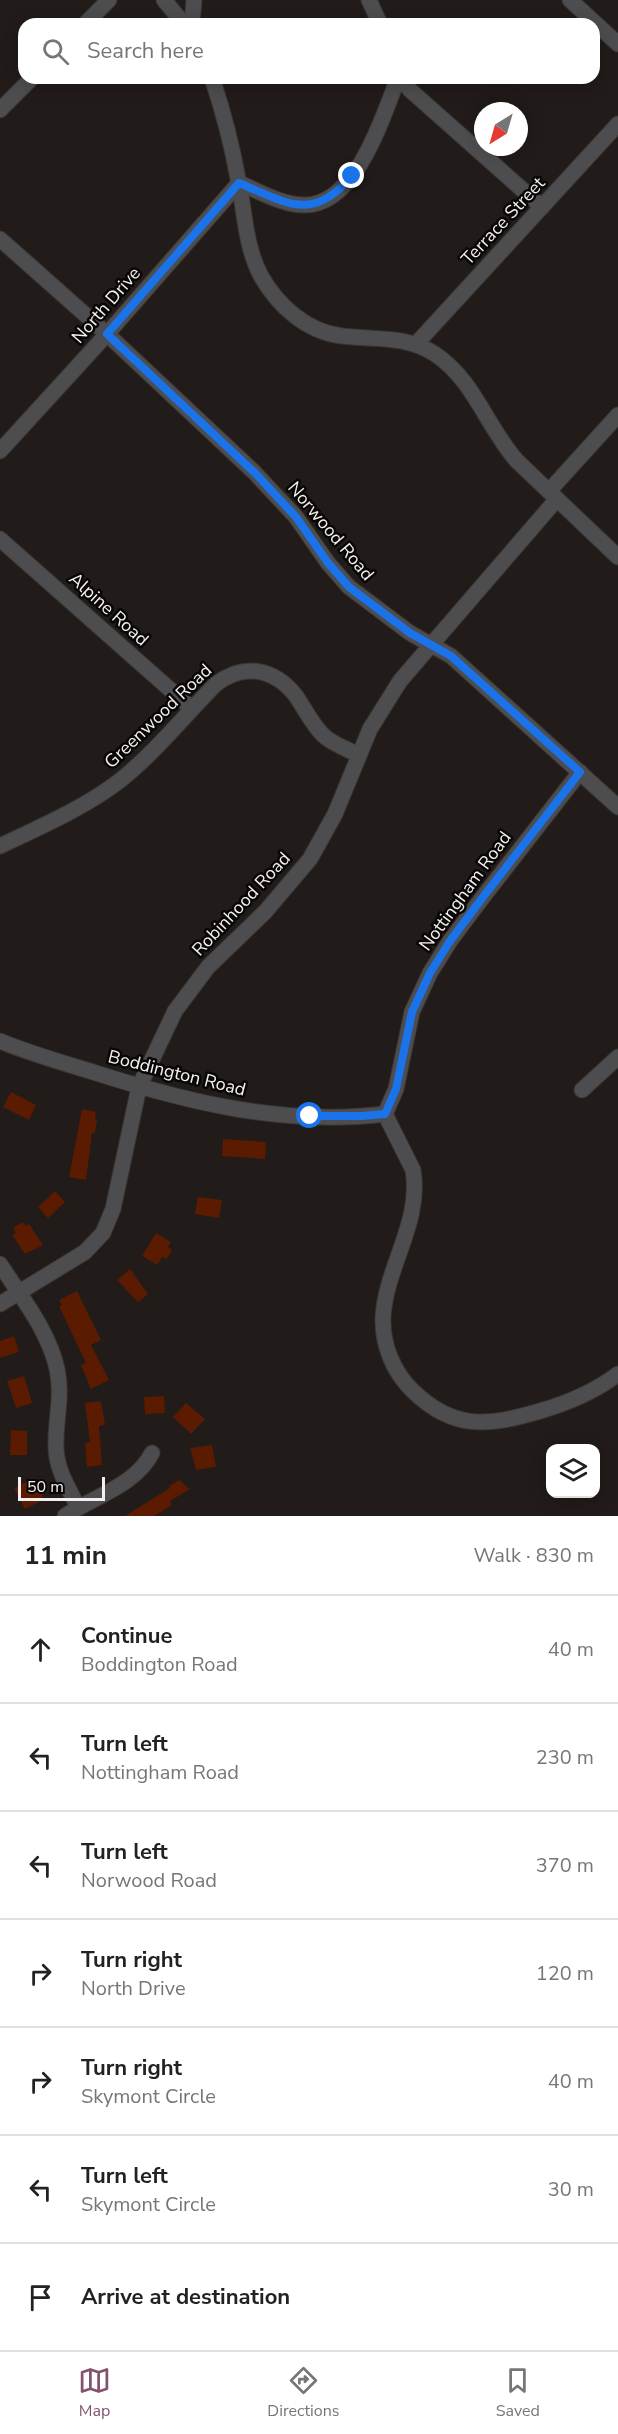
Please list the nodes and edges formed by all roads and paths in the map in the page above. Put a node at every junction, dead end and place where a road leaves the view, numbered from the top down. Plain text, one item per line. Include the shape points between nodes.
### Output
1 (109, 0) edge
2 (164, 0) edge
3 (195, 0) edge
4 (369, 0) edge
5 (570, 0) edge
6 (91, 18) edge
7 (179, 18) edge
8 (193, 18) edge
9 (377, 18) edge
10 (590, 18) edge
11 (600, 28) edge
12 (618, 44) edge
13 (26, 84) edge
14 (214, 84) edge
15 (397, 84) edge
16 (405, 84) edge
17 (0, 110) edge
18 (618, 124) edge
19 (239, 183) junction
20 (542, 207) junction
21 (0, 239) edge
22 (107, 334) junction
23 (416, 344) junction
24 (618, 415) edge
25 (0, 451) edge
26 (553, 495) junction
27 (0, 539) edge
28 (618, 556) edge
29 (432, 644) junction
30 (191, 708) junction
31 (359, 754) junction
32 (580, 772) junction
33 (618, 807) edge
34 (0, 846) edge
35 (0, 1041) edge
36 (618, 1057) edge
37 (140, 1087) junction
38 (582, 1090) dead end
39 (385, 1114) junction
40 (0, 1264) edge
41 (18, 1292) junction
42 (0, 1304) edge
43 (618, 1374) edge
44 (152, 1454) dead end
45 (72, 1512) edge

1 - 6 street
2 - 7 street
3 - 8 street
4 - 9 street
5 - 10 street
11 - 12 street
13 - 17 street
14 - 19 street
15 - 19 street via 360,164 328,198 301,205
16 - 20 street
18 - 20 street, Terrace Street
19 - 22 street, North Drive
19 - 23 street via 253,258 267,286 289,312 335,335
20 - 23 street, Terrace Street
21 - 22 street, Norwood Road
22 - 25 street, North Drive
22 - 29 street, Norwood Road via 254,472 296,517 349,587 410,633
23 - 26 street via 441,358 460,376 509,452
24 - 26 street, Robinhood Road
26 - 28 street
26 - 29 street, Robinhood Road
27 - 30 street, Alpine Road
29 - 31 street, Robinhood Road via 393,691
29 - 32 street, Norwood Road via 451,656
30 - 31 street, Greenwood Road via 228,675 246,670 262,672 285,684 324,736
30 - 34 street, Greenwood Road via 134,769 110,788
31 - 37 street, Robinhood Road via 335,814 310,859 189,991 172,1016
32 - 33 street, Norwood Road
32 - 39 street, Nottingham Road via 450,941 430,973 412,1012 396,1089
35 - 37 street, Boddington Road
36 - 38 street
37 - 39 street, Boddington Road via 259,1113 343,1117
37 - 41 street, Robinhood Road via 106,1228 85,1252
39 - 43 street via 413,1170 416,1190 383,1317 390,1357 408,1387 427,1404 448,1415 469,1422 494,1423 574,1400
40 - 41 street
41 - 42 street, Robinhood Road
41 - 45 street via 45,1336 55,1362 60,1394 57,1456
44 - 45 street via 130,1479

